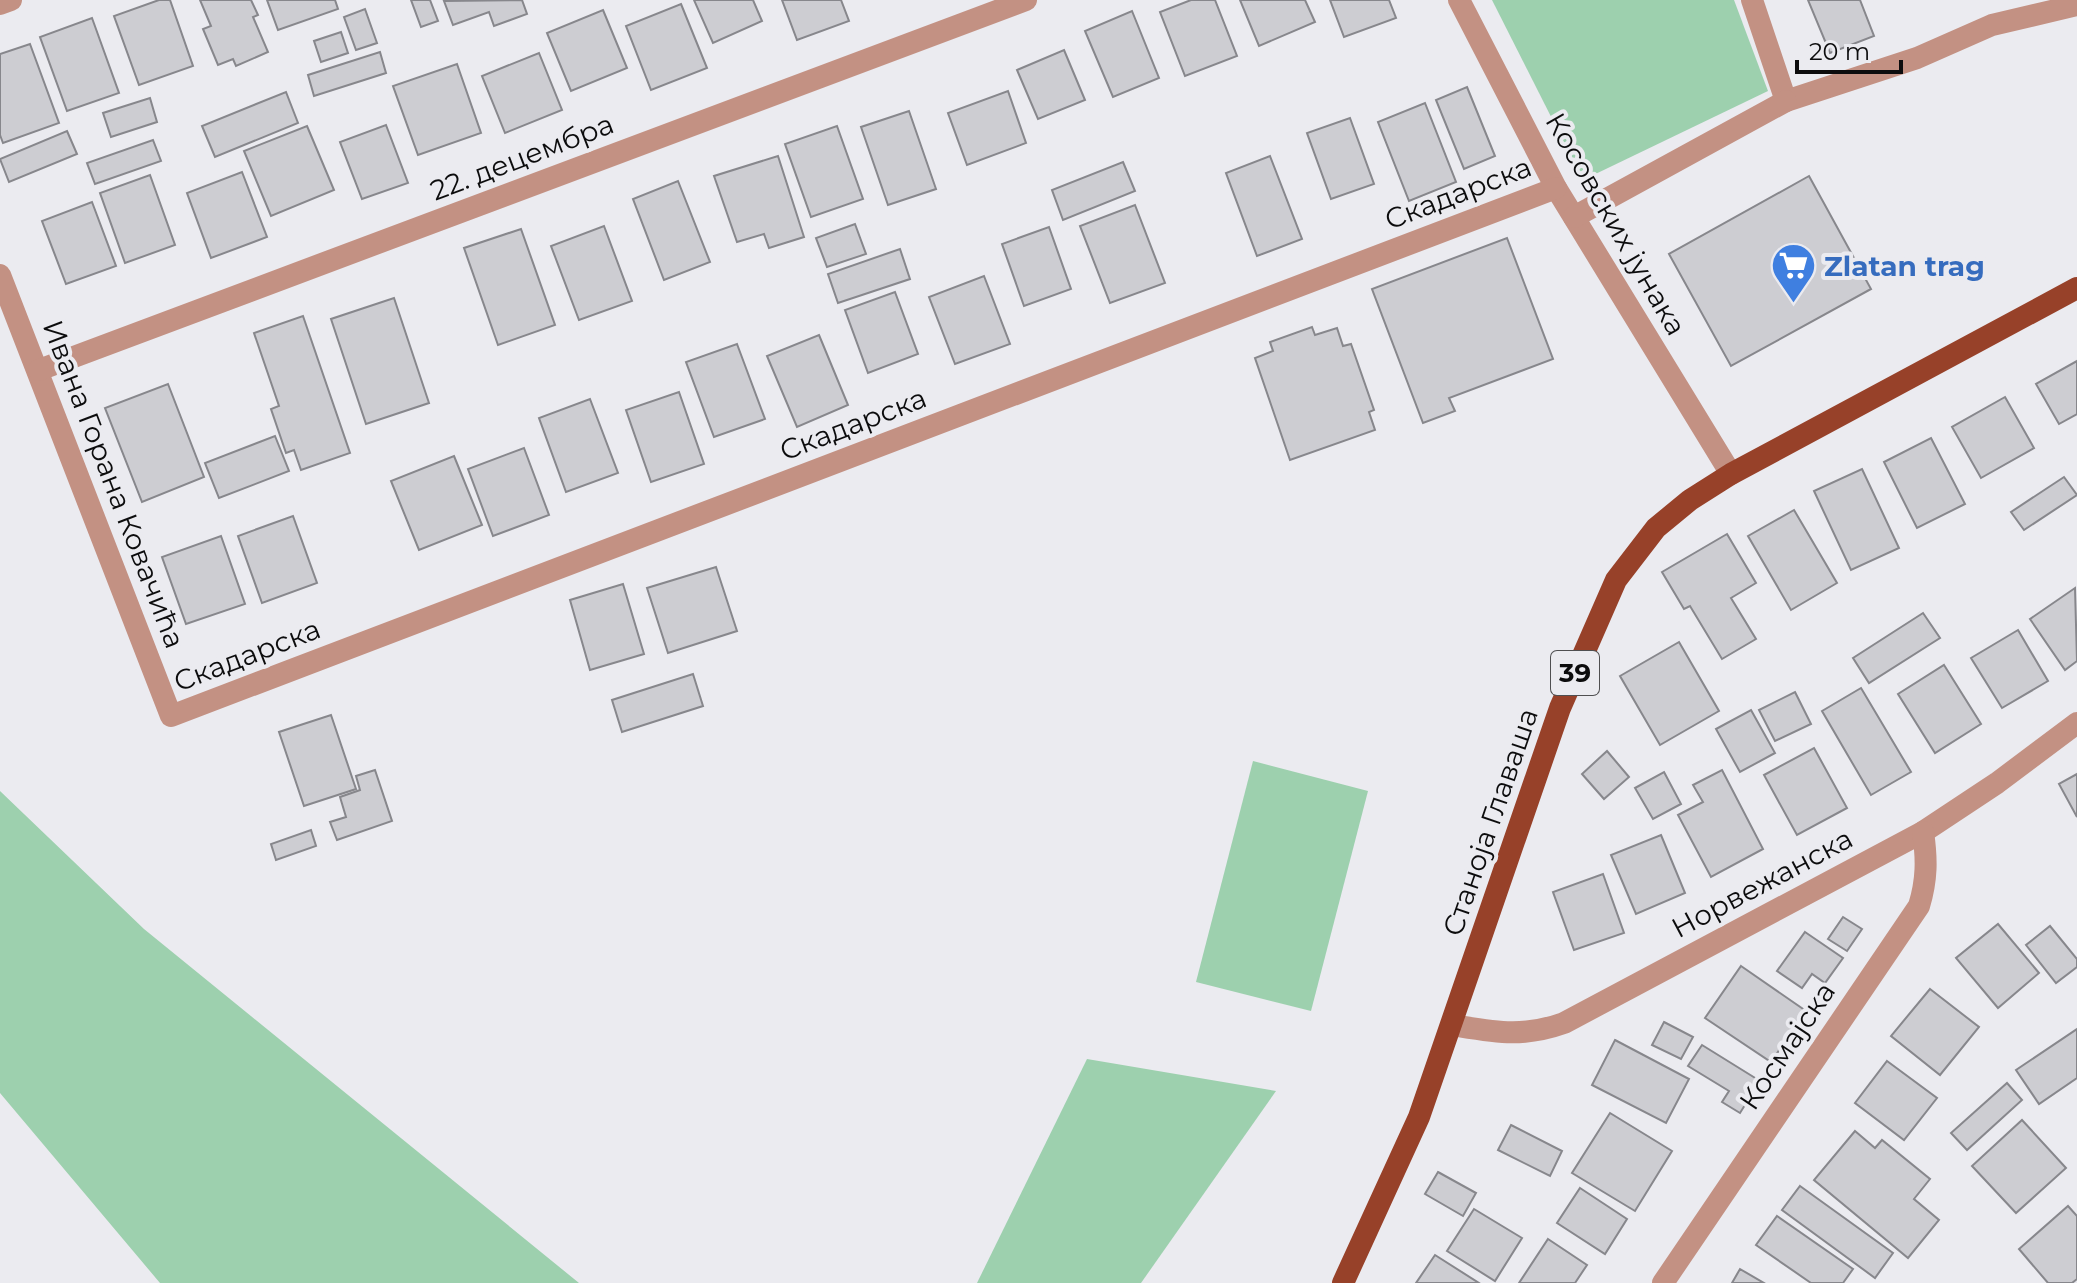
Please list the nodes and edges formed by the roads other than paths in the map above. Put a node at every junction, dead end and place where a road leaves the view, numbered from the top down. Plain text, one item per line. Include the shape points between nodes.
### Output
1 (11, 0) edge
2 (1026, 0) edge
3 (1459, 0) edge
4 (1752, 0) edge
5 (0, 4) edge
6 (2077, 5) edge
7 (1786, 101) junction
8 (1556, 188) junction
9 (1574, 217) junction
10 (0, 275) edge
11 (2077, 288) edge
12 (39, 370) junction
13 (1731, 474) junction
14 (171, 716) joint
15 (2077, 723) edge
16 (1923, 832) junction
17 (1452, 1025) junction
18 (1343, 1283) edge
19 (1663, 1283) edge

1 - 5 street
2 - 12 street, 22. децембра
3 - 8 street, Косовских јунака
4 - 7 street
6 - 7 street via 1992,25 1917,58
7 - 9 street
8 - 9 street, Косовских јунака
8 - 14 street, Скадарска
9 - 13 street, Косовских јунака
10 - 12 street, Ивана Горана Ковачића
11 - 13 main road, Станоја Главаша / 39
12 - 14 street, Ивана Горана Ковачића
13 - 17 main road, Станоја Главаша / 39 via 1656,528 1616,580 1560,708
15 - 16 street, Норвежанска
16 - 17 street, Норвежанска via 1564,1023 1539,1032 1504,1033
16 - 19 street, Космајска via 1928,862 1919,906
17 - 18 main road, Станоја Главаша / 39 via 1419,1117

